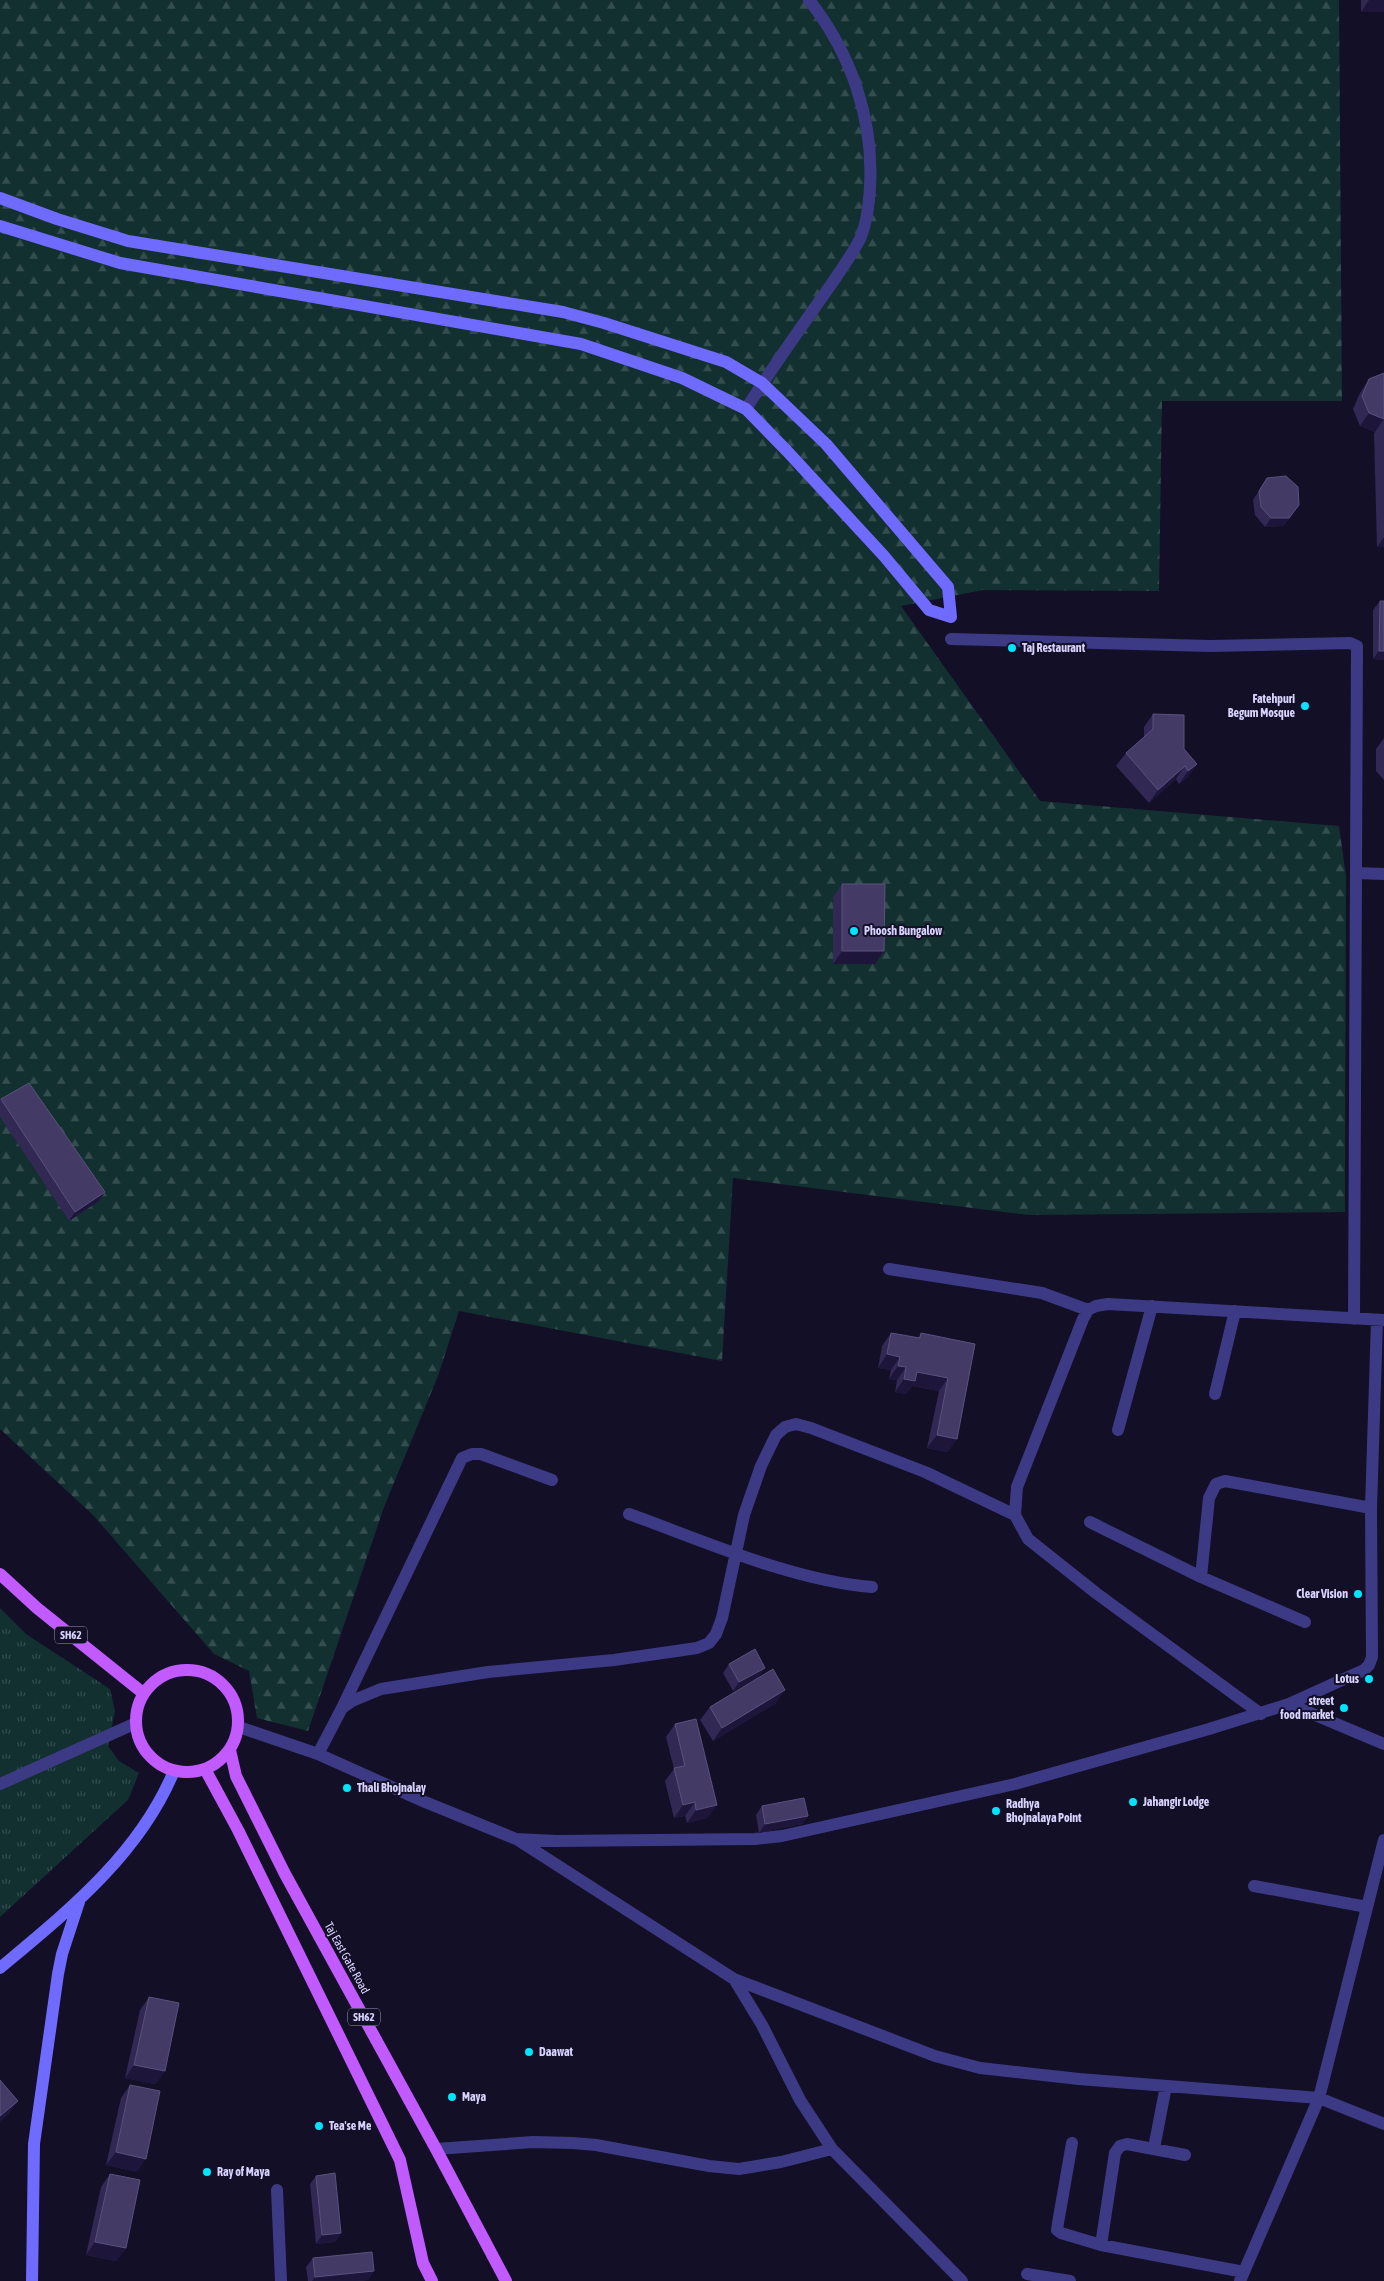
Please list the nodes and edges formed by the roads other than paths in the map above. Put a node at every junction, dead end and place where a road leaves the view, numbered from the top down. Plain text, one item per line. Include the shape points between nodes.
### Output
1 (809, 0) edge
2 (0, 198) edge
3 (0, 226) edge
4 (762, 383) junction
5 (746, 409) junction
6 (951, 639) dead end
7 (1356, 873) junction
8 (1384, 874) edge
9 (889, 1269) dead end
10 (1152, 1306) junction
11 (1088, 1310) junction
12 (1235, 1311) junction
13 (1354, 1319) junction
14 (1380, 1320) edge
15 (1215, 1394) dead end
16 (1118, 1430) dead end
17 (552, 1480) dead end
18 (1371, 1508) junction
19 (629, 1514) dead end
20 (1015, 1515) junction
21 (1090, 1522) dead end
22 (735, 1552) junction
23 (0, 1574) edge
24 (1201, 1577) junction
25 (872, 1587) dead end
26 (1305, 1622) dead end
27 (143, 1693) junction
28 (1289, 1704) junction
29 (342, 1708) junction
30 (1261, 1714) junction
31 (136, 1723) junction
32 (239, 1727) junction
33 (1384, 1744) edge
34 (230, 1750) junction
35 (318, 1754) junction
36 (206, 1769) junction
37 (174, 1771) junction
38 (0, 1784) edge
39 (516, 1839) junction
40 (1384, 1840) edge
41 (1254, 1886) dead end
42 (79, 1902) junction
43 (1367, 1907) junction
44 (0, 1968) edge
45 (734, 1980) junction
46 (1166, 2086) junction
47 (1319, 2098) junction
48 (1384, 2124) edge
49 (1072, 2143) dead end
50 (1154, 2148) junction
51 (436, 2149) junction
52 (832, 2149) junction
53 (1185, 2155) dead end
54 (277, 2190) dead end
55 (1101, 2245) junction
56 (1027, 2274) dead end
57 (1242, 2276) edge
58 (32, 2281) edge
59 (281, 2281) edge
60 (432, 2281) edge
61 (506, 2281) edge
62 (962, 2281) edge
63 (1070, 2281) edge

1 - 4 street via 845,59 862,102 871,156 869,208 860,238
2 - 4 street via 128,241 563,312 726,362
3 - 5 street via 120,263 581,344 682,378
4 - 5 street
4 - 5 street via 832,451 948,587 951,617 929,610 884,556
6 - 7 street via 1210,646 1354,643 1357,649
7 - 8 street
7 - 13 street
9 - 11 street via 1042,1292
10 - 11 street via 1108,1304
10 - 12 street
10 - 16 street
11 - 20 street via 1017,1487
12 - 13 street
12 - 15 street
13 - 14 street
14 - 18 street
17 - 29 street via 481,1454 462,1458
18 - 24 street via 1225,1482 1216,1484 1209,1498
18 - 28 street via 1372,1657 1369,1665
19 - 22 street
20 - 22 street via 925,1472 796,1424 776,1435 768,1451 744,1515
20 - 30 street via 1028,1539 1061,1566
21 - 24 street
22 - 25 street via 813,1578
22 - 29 street via 716,1634 697,1648 488,1672 381,1689
23 - 27 main road, SH62
24 - 26 street
27 - 31 main road
27 - 32 main road via 167,1673 198,1670 213,1676 231,1692
28 - 30 street
28 - 33 street
29 - 35 street
30 - 39 street via 1016,1784 782,1836 755,1839
31 - 37 main road via 143,1748 162,1766
31 - 38 street
32 - 34 main road
32 - 35 street
34 - 36 main road via 219,1762
34 - 51 main road, Taj East Gate Road / SH62 via 236,1776 285,1874
35 - 39 street
36 - 37 main road
36 - 60 main road, SH62 via 400,2160 423,2263
37 - 42 street via 165,1794 130,1848
39 - 45 street
40 - 43 street
41 - 43 street
42 - 44 street
42 - 58 street via 58,1974 35,2135
43 - 47 street
45 - 46 street via 935,2056 980,2068
45 - 52 street via 762,2024 800,2100
46 - 47 street
46 - 50 street
47 - 48 street
47 - 57 street
49 - 55 street via 1058,2230 1065,2236
50 - 53 street
50 - 55 street via 1127,2144 1120,2146 1115,2153
51 - 52 street via 533,2142 573,2143 739,2169
51 - 61 main road, Taj East Gate Road / SH62
52 - 62 street
54 - 59 street
55 - 57 street
56 - 63 street

